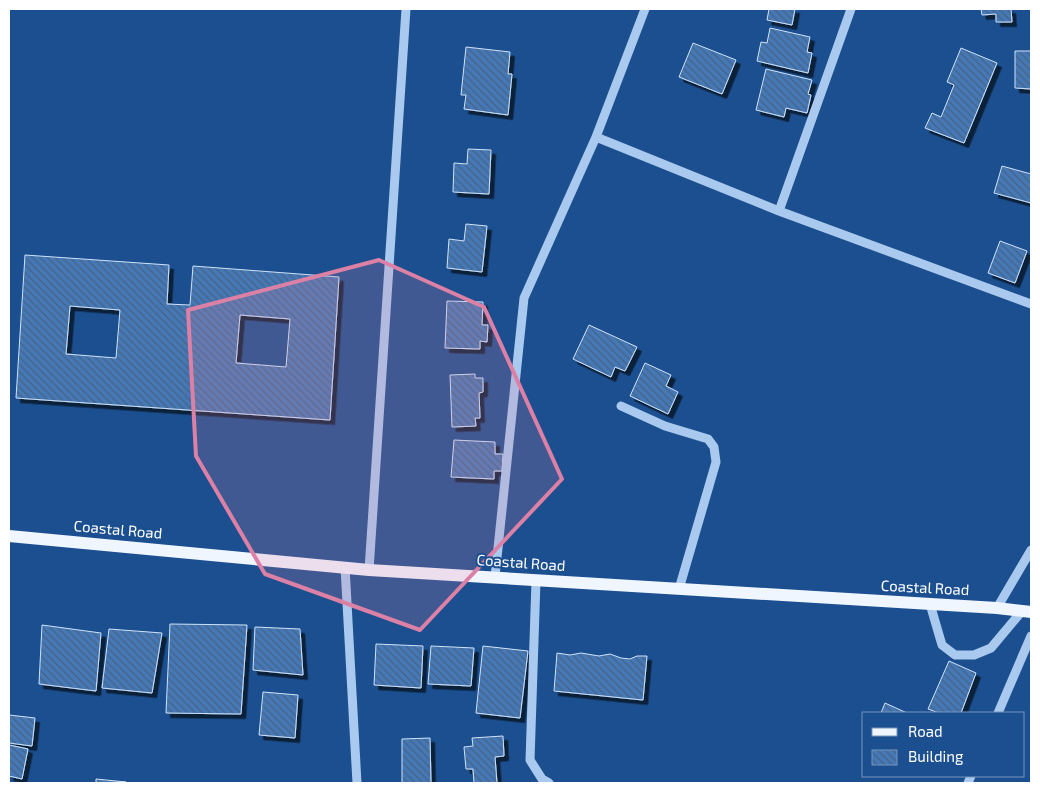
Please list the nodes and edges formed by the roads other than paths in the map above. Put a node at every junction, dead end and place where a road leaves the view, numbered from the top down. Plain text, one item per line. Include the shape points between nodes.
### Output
1 (406, 9) edge
2 (646, 9) edge
3 (851, 9) edge
4 (596, 137) junction
5 (779, 211) junction
6 (1031, 304) edge
7 (621, 406) dead end
8 (9, 536) edge
9 (1031, 550) edge
10 (345, 567) junction
11 (370, 570) junction
12 (494, 577) junction
13 (536, 581) junction
14 (679, 589) junction
15 (930, 604) junction
16 (997, 608) junction
17 (1027, 612) edge
18 (1031, 636) edge
19 (998, 712) edge
20 (357, 783) edge
21 (549, 783) edge

1 - 11 street
2 - 4 street
3 - 5 street
4 - 5 street
4 - 12 street via 524,298
5 - 6 street
7 - 14 street via 665,426 708,439 714,447 716,462
8 - 10 main road, Coastal Road
9 - 16 street
10 - 11 main road, Coastal Road
10 - 20 street
11 - 12 main road, Coastal Road
12 - 13 main road, Coastal Road
13 - 14 main road, Coastal Road
13 - 21 street via 530,760 542,779
14 - 15 main road, Coastal Road
15 - 16 main road, Coastal Road
15 - 17 street via 942,645 956,656 974,655 991,648
16 - 17 main road, Coastal Road
18 - 19 street

